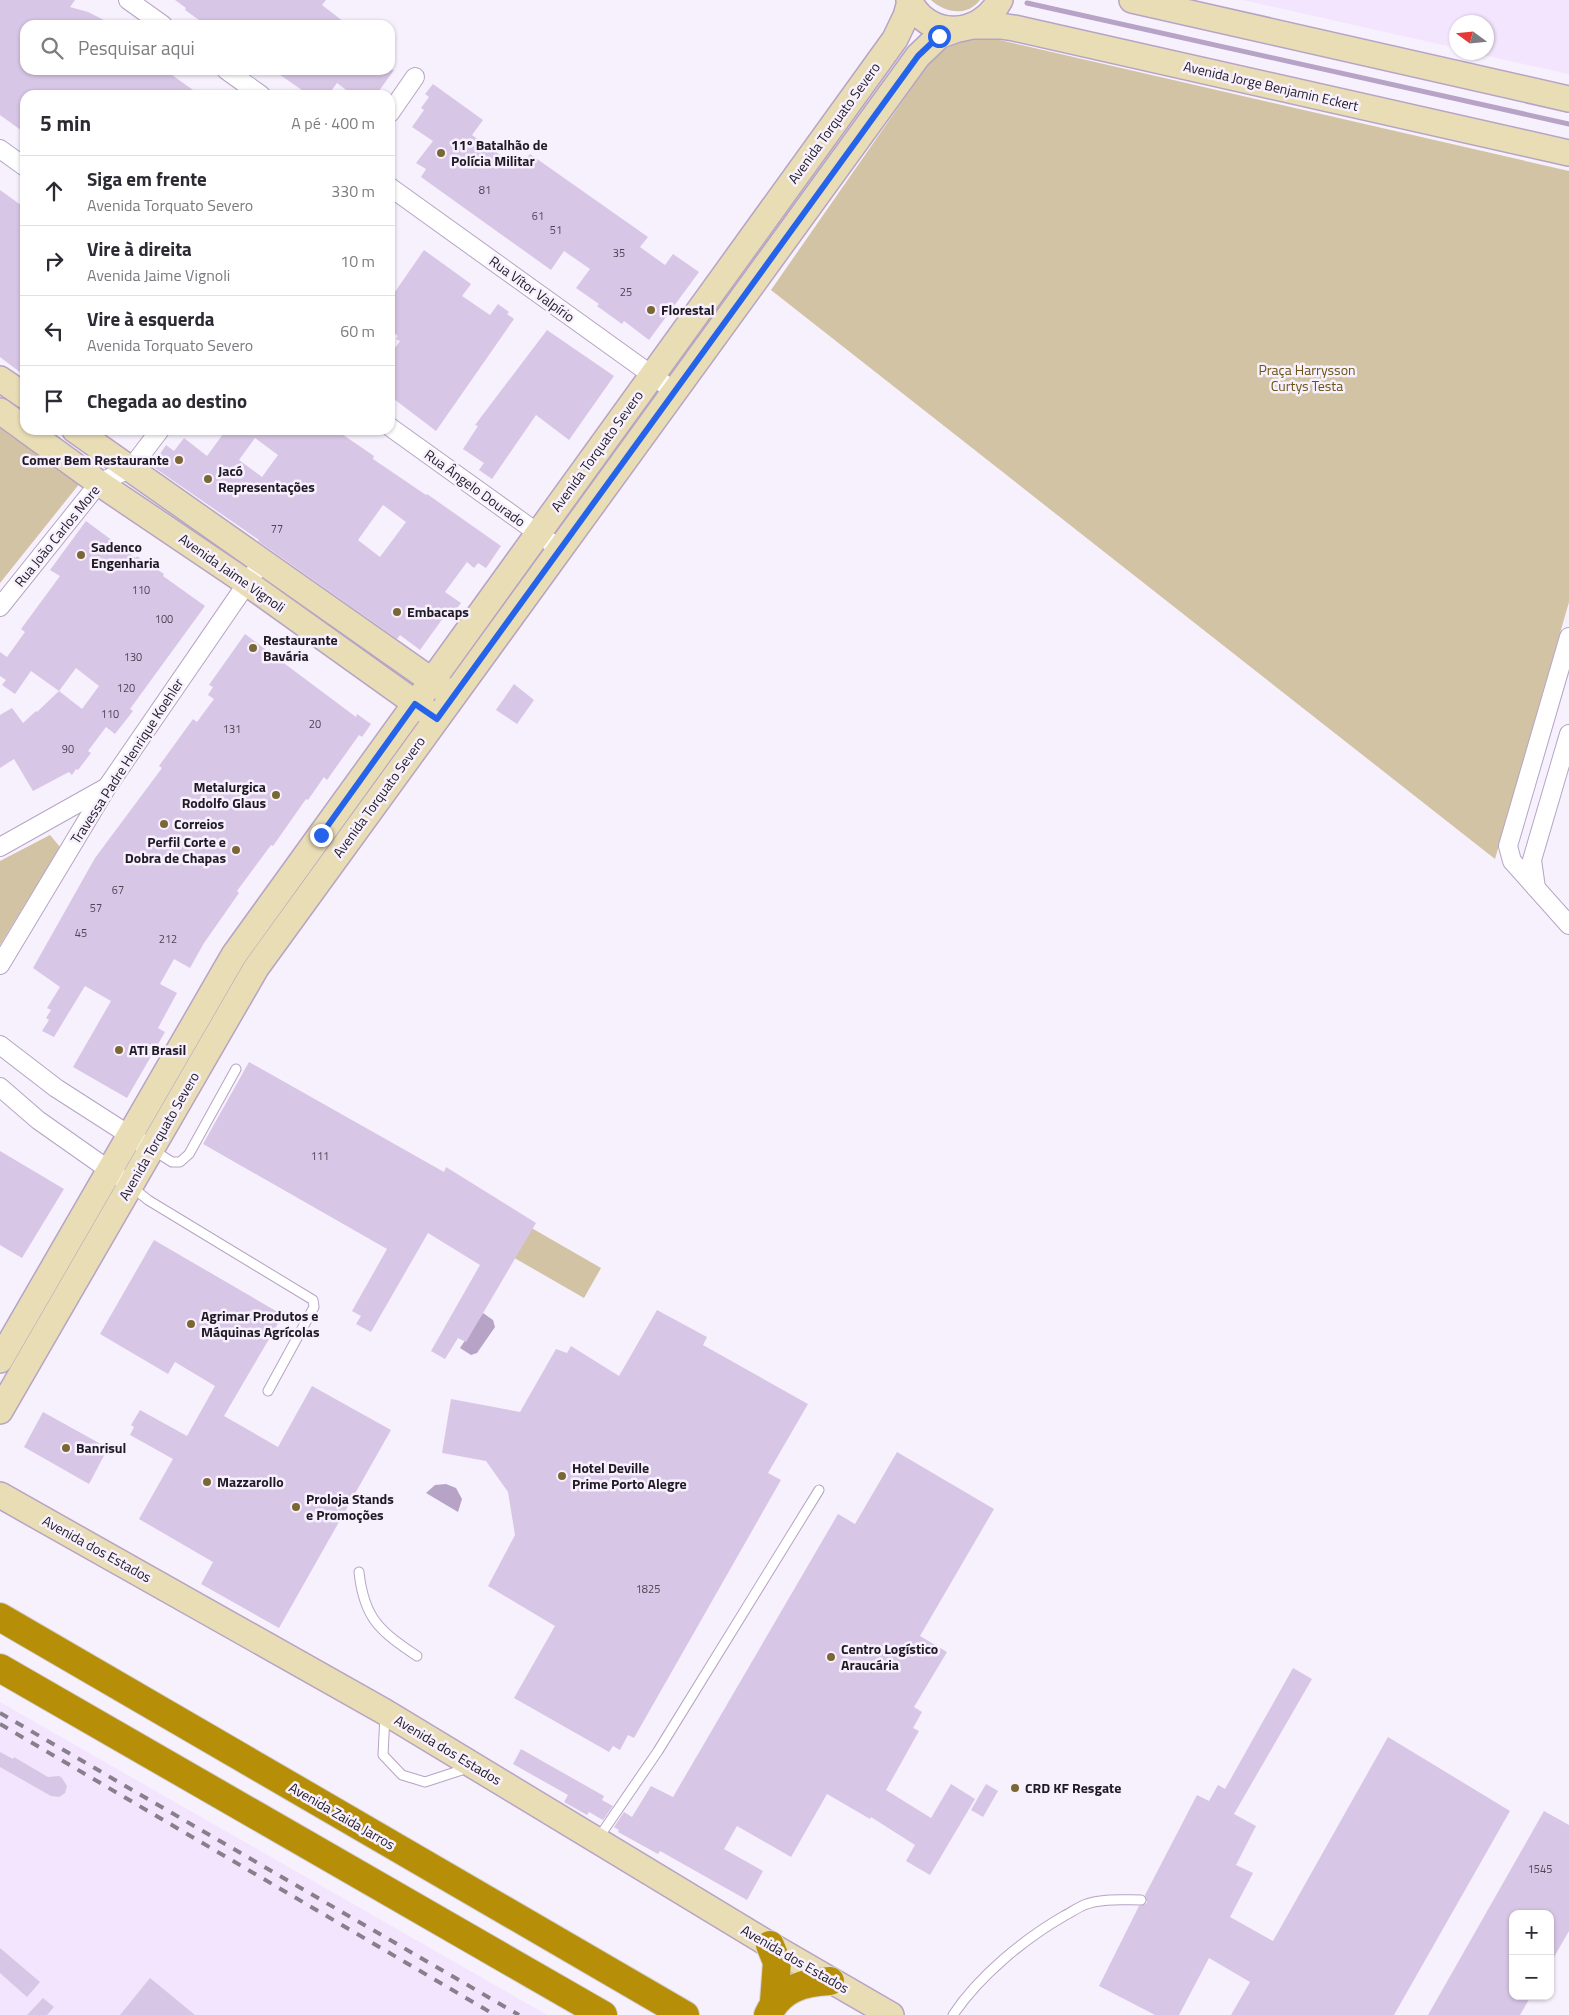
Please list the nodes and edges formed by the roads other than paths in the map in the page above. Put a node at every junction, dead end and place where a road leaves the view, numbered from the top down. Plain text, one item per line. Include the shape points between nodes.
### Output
1 (128, 0) edge
2 (1000, 0) edge
3 (1132, 0) edge
4 (909, 1) edge
5 (156, 20) edge
6 (964, 28) junction
7 (233, 75) edge
8 (416, 77) dead end
9 (254, 90) edge
10 (1569, 99) edge
11 (395, 106) edge
12 (0, 149) edge
13 (1569, 153) edge
14 (20, 163) edge
15 (395, 191) edge
16 (652, 375) junction
17 (0, 379) edge
18 (674, 391) junction
19 (20, 393) edge
20 (0, 411) edge
21 (20, 426) edge
22 (395, 431) edge
23 (33, 435) edge
24 (82, 435) edge
25 (156, 435) edge
26 (131, 468) junction
27 (99, 483) junction
28 (538, 533) junction
29 (560, 549) junction
30 (262, 562) junction
31 (247, 583) junction
32 (0, 607) edge
33 (1568, 642) edge
34 (432, 680) junction
35 (453, 696) junction
36 (415, 704) junction
37 (437, 719) junction
38 (1569, 734) edge
39 (107, 787) junction
40 (321, 835) junction
41 (0, 847) edge
42 (341, 851) junction
43 (1536, 889) junction
44 (1569, 925) edge
45 (0, 965) edge
46 (0, 1045) edge
47 (236, 1069) dead end
48 (0, 1087) edge
49 (130, 1136) junction
50 (151, 1149) junction
51 (110, 1169) junction
52 (130, 1186) junction
53 (29, 1310) junction
54 (50, 1325) junction
55 (0, 1360) edge
56 (268, 1391) dead end
57 (0, 1411) edge
58 (819, 1490) dead end
59 (0, 1495) edge
60 (359, 1572) dead end
61 (0, 1617) edge
62 (417, 1656) dead end
63 (0, 1668) edge
64 (385, 1712) junction
65 (474, 1766) junction
66 (596, 1840) junction
67 (1141, 1900) dead end
68 (770, 1945) junction
69 (830, 1981) junction
70 (771, 2009) edge
71 (604, 2015) edge
72 (685, 2015) edge
73 (891, 2015) edge
74 (953, 2015) edge

1 - 5 street
2 - 6 street, Avenida Torquato Severo via 985,19
3 - 10 street
4 - 6 street via 928,22 941,28
4 - 16 street, Avenida Torquato Severo via 895,39
6 - 13 street, Avenida Jorge Benjamin Eckert via 1014,28
6 - 18 street, Avenida Torquato Severo via 939,36 918,56
7 - 9 street
8 - 11 street
12 - 14 street
15 - 16 street, Rua Vítor Valpírio
16 - 18 street, Rua Vítor Valpírio
16 - 28 street, Avenida Torquato Severo
17 - 19 street
18 - 29 street, Avenida Torquato Severo
20 - 21 street, Avenida Jaime Vignoli
22 - 28 street, Rua Ângelo Dourado
23 - 27 street, Avenida Jaime Vignoli
24 - 26 street, Avenida Jaime Vignoli
25 - 26 street, Rua João Carlos More
26 - 27 street, Rua João Carlos More
26 - 30 street, Avenida Jaime Vignoli
27 - 31 street, Avenida Jaime Vignoli
27 - 32 street, Rua João Carlos More
28 - 29 street, Rua Ângelo Dourado
28 - 34 street, Avenida Torquato Severo
29 - 35 street, Avenida Torquato Severo
30 - 31 street, Travessa Padre Henrique Koehler
30 - 34 street, Avenida Jaime Vignoli
31 - 36 street, Avenida Jaime Vignoli
31 - 39 street, Travessa Padre Henrique Koehler
33 - 43 street via 1508,846 1512,861
34 - 35 street, Avenida Jaime Vignoli
34 - 36 street, Avenida Torquato Severo
35 - 37 street, Avenida Torquato Severo
36 - 37 street, Avenida Jaime Vignoli
36 - 40 street, Avenida Torquato Severo
37 - 42 street, Avenida Torquato Severo
38 - 43 street via 1532,860
39 - 41 street
39 - 45 street, Travessa Padre Henrique Koehler
40 - 42 street
40 - 49 street, Avenida Torquato Severo via 234,955
42 - 50 street, Avenida Torquato Severo via 256,968
43 - 44 street
46 - 49 street via 56,1088
47 - 50 lane via 189,1154 180,1162 172,1162
48 - 51 street via 38,1120
49 - 50 street
49 - 51 street, Avenida Torquato Severo
50 - 52 street, Avenida Torquato Severo
51 - 52 street
51 - 53 street, Avenida Torquato Severo
52 - 54 street, Avenida Torquato Severo
52 - 56 lane via 313,1300 314,1307
53 - 54 street
53 - 55 street, Avenida Torquato Severo
54 - 57 street, Avenida Torquato Severo
58 - 66 lane via 658,1752
59 - 64 street, Avenida dos Estados
60 - 62 lane via 366,1606 375,1622 388,1636
61 - 72 highway, Avenida Zaida Jarros
63 - 71 highway
64 - 65 street, Avenida dos Estados
64 - 65 lane via 383,1755 402,1775 425,1782
65 - 66 street, Avenida dos Estados
66 - 68 street, Avenida dos Estados
67 - 74 lane via 1084,1905 1044,1928 1000,1963
68 - 69 street, Avenida dos Estados
68 - 70 highway via 776,1962
69 - 70 highway via 810,1982 791,1990
69 - 73 street, Avenida dos Estados

